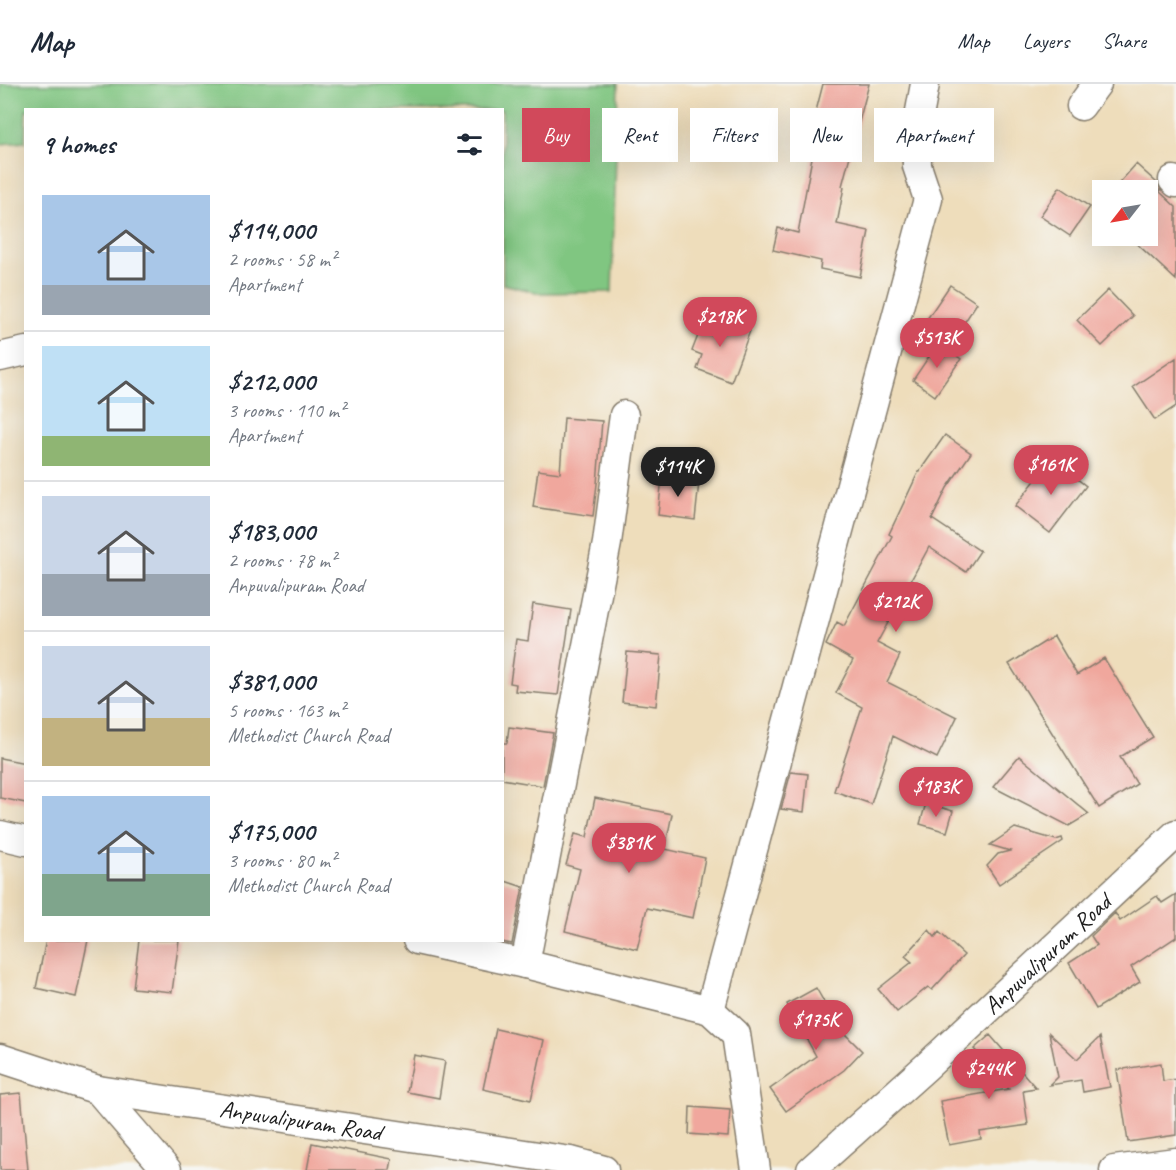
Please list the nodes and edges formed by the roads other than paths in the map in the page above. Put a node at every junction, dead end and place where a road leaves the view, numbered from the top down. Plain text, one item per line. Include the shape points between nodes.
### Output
1 (925, 84) edge
2 (24, 351) edge
3 (0, 357) edge
4 (624, 415) dead end
5 (1176, 834) edge
6 (0, 835) edge
7 (24, 841) edge
8 (426, 942) edge
9 (525, 964) junction
10 (711, 1010) junction
11 (0, 1058) edge
12 (98, 1090) junction
13 (1176, 1162) edge
14 (167, 1170) edge
15 (604, 1170) edge
16 (756, 1170) edge
17 (811, 1170) edge
18 (1113, 1170) edge

1 - 10 street via 916,133 918,166 928,199
2 - 3 street
4 - 9 street via 607,543
5 - 17 street, Anpuvalipuram Road
6 - 7 street
8 - 9 street
9 - 10 street
10 - 16 street via 736,1034
11 - 12 street, Anpuvalipuram Road
12 - 14 street
12 - 15 street, Anpuvalipuram Road via 571,1161
13 - 18 street

